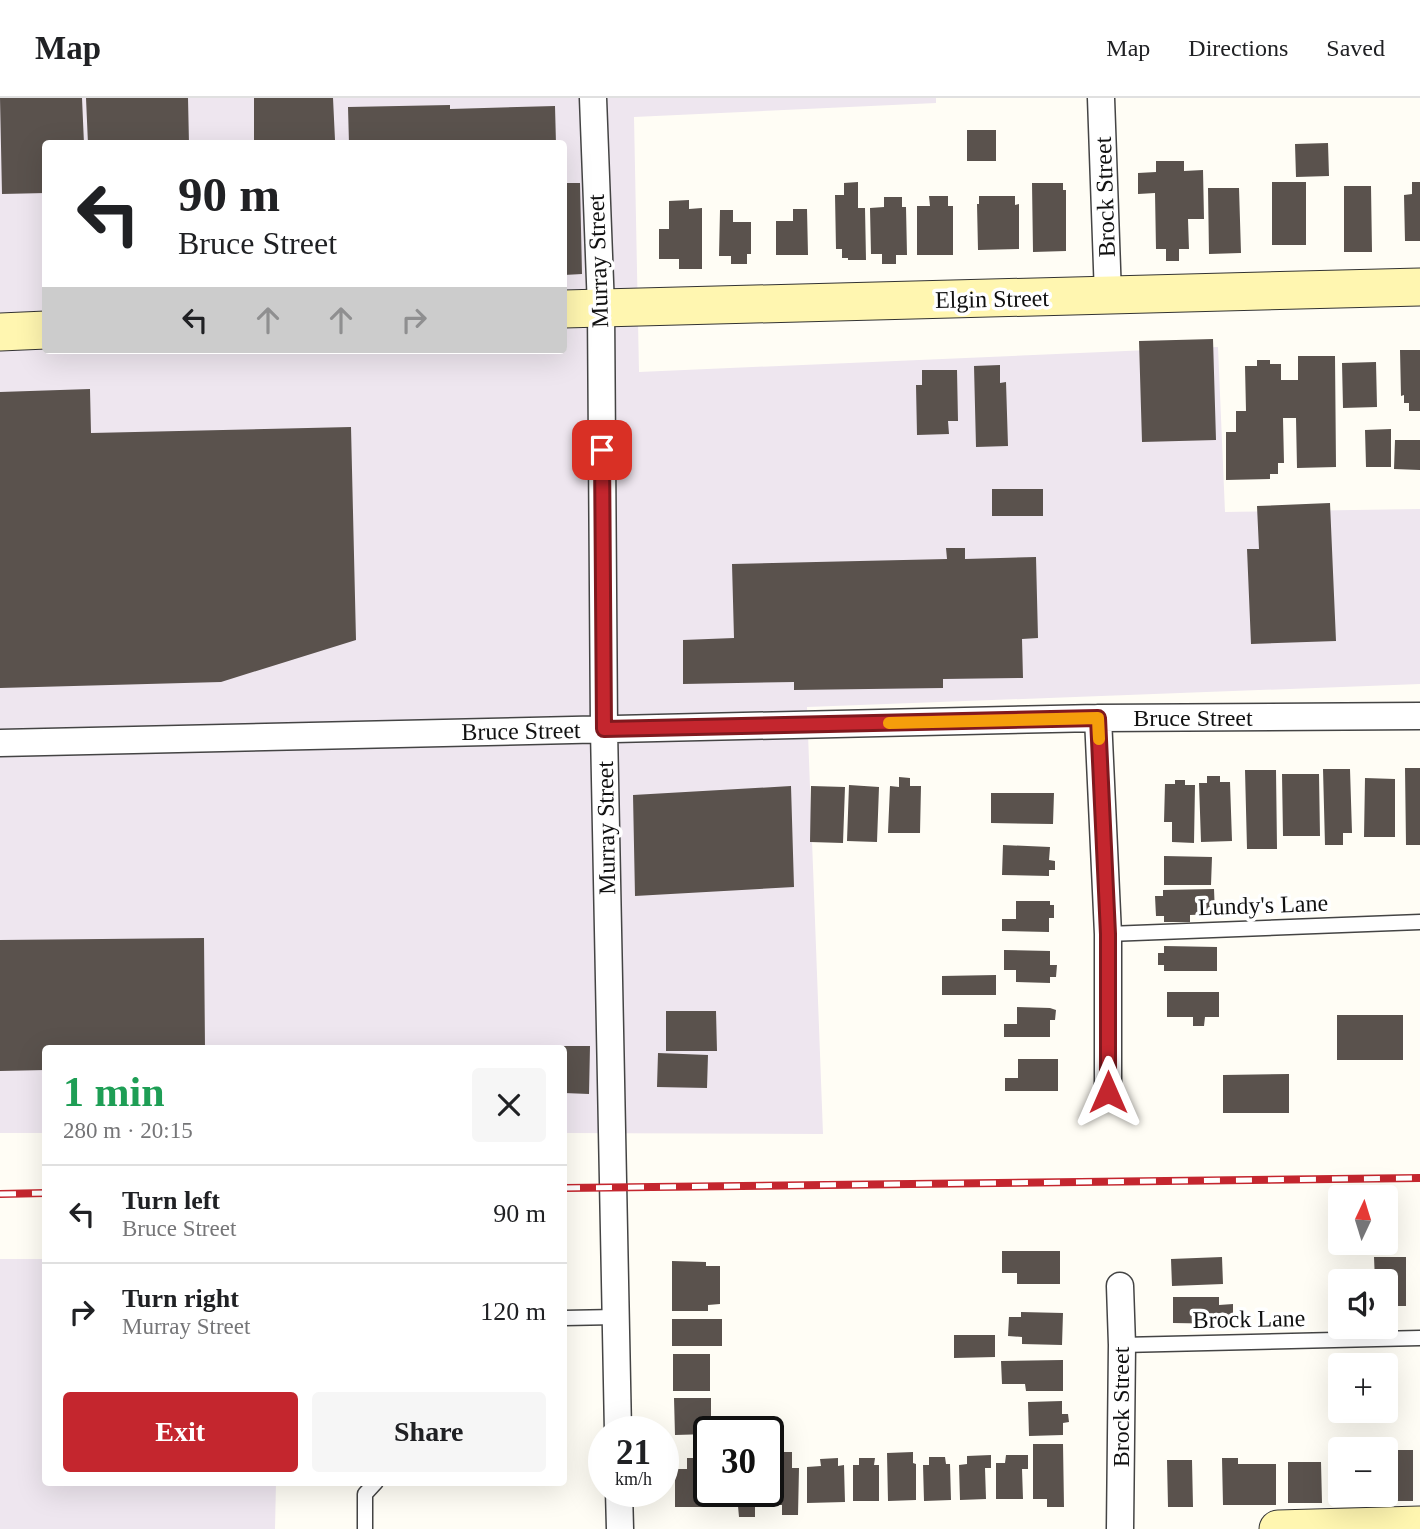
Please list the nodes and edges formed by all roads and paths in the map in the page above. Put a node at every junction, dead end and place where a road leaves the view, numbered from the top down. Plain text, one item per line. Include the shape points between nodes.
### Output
1 (593, 98) edge
2 (1101, 98) edge
3 (1420, 287) edge
4 (1108, 296) junction
5 (601, 308) junction
6 (567, 309) edge
7 (42, 330) edge
8 (0, 332) edge
9 (1420, 716) edge
10 (1098, 718) junction
11 (604, 729) junction
12 (0, 743) edge
13 (1420, 922) edge
14 (1108, 934) junction
15 (1108, 1092) dead end
16 (1120, 1286) dead end
17 (616, 1317) junction
18 (567, 1318) edge
19 (1420, 1338) edge
20 (1122, 1345) junction
21 (618, 1416) edge
22 (372, 1486) edge
23 (619, 1507) edge
24 (1420, 1525) edge
25 (365, 1529) edge
26 (620, 1529) edge
27 (1120, 1529) edge
28 (1278, 1529) edge

1 - 5 street, Murray Street
2 - 4 street, Brock Street
3 - 4 main road, Elgin Street
4 - 5 main road, Elgin Street
5 - 6 main road, Elgin Street
5 - 11 street, Murray Street
7 - 8 main road
9 - 10 street, Bruce Street
10 - 11 street, Bruce Street
10 - 14 street
11 - 12 street, Bruce Street
11 - 17 street, Murray Street
13 - 14 lane, Lundy's Lane
14 - 15 street
16 - 20 street, Brock Street
17 - 18 lane
17 - 21 street, Murray Street
19 - 20 lane, Brock Lane
20 - 27 street, Brock Street
22 - 25 lane via 365,1494
23 - 26 street
24 - 28 main road

